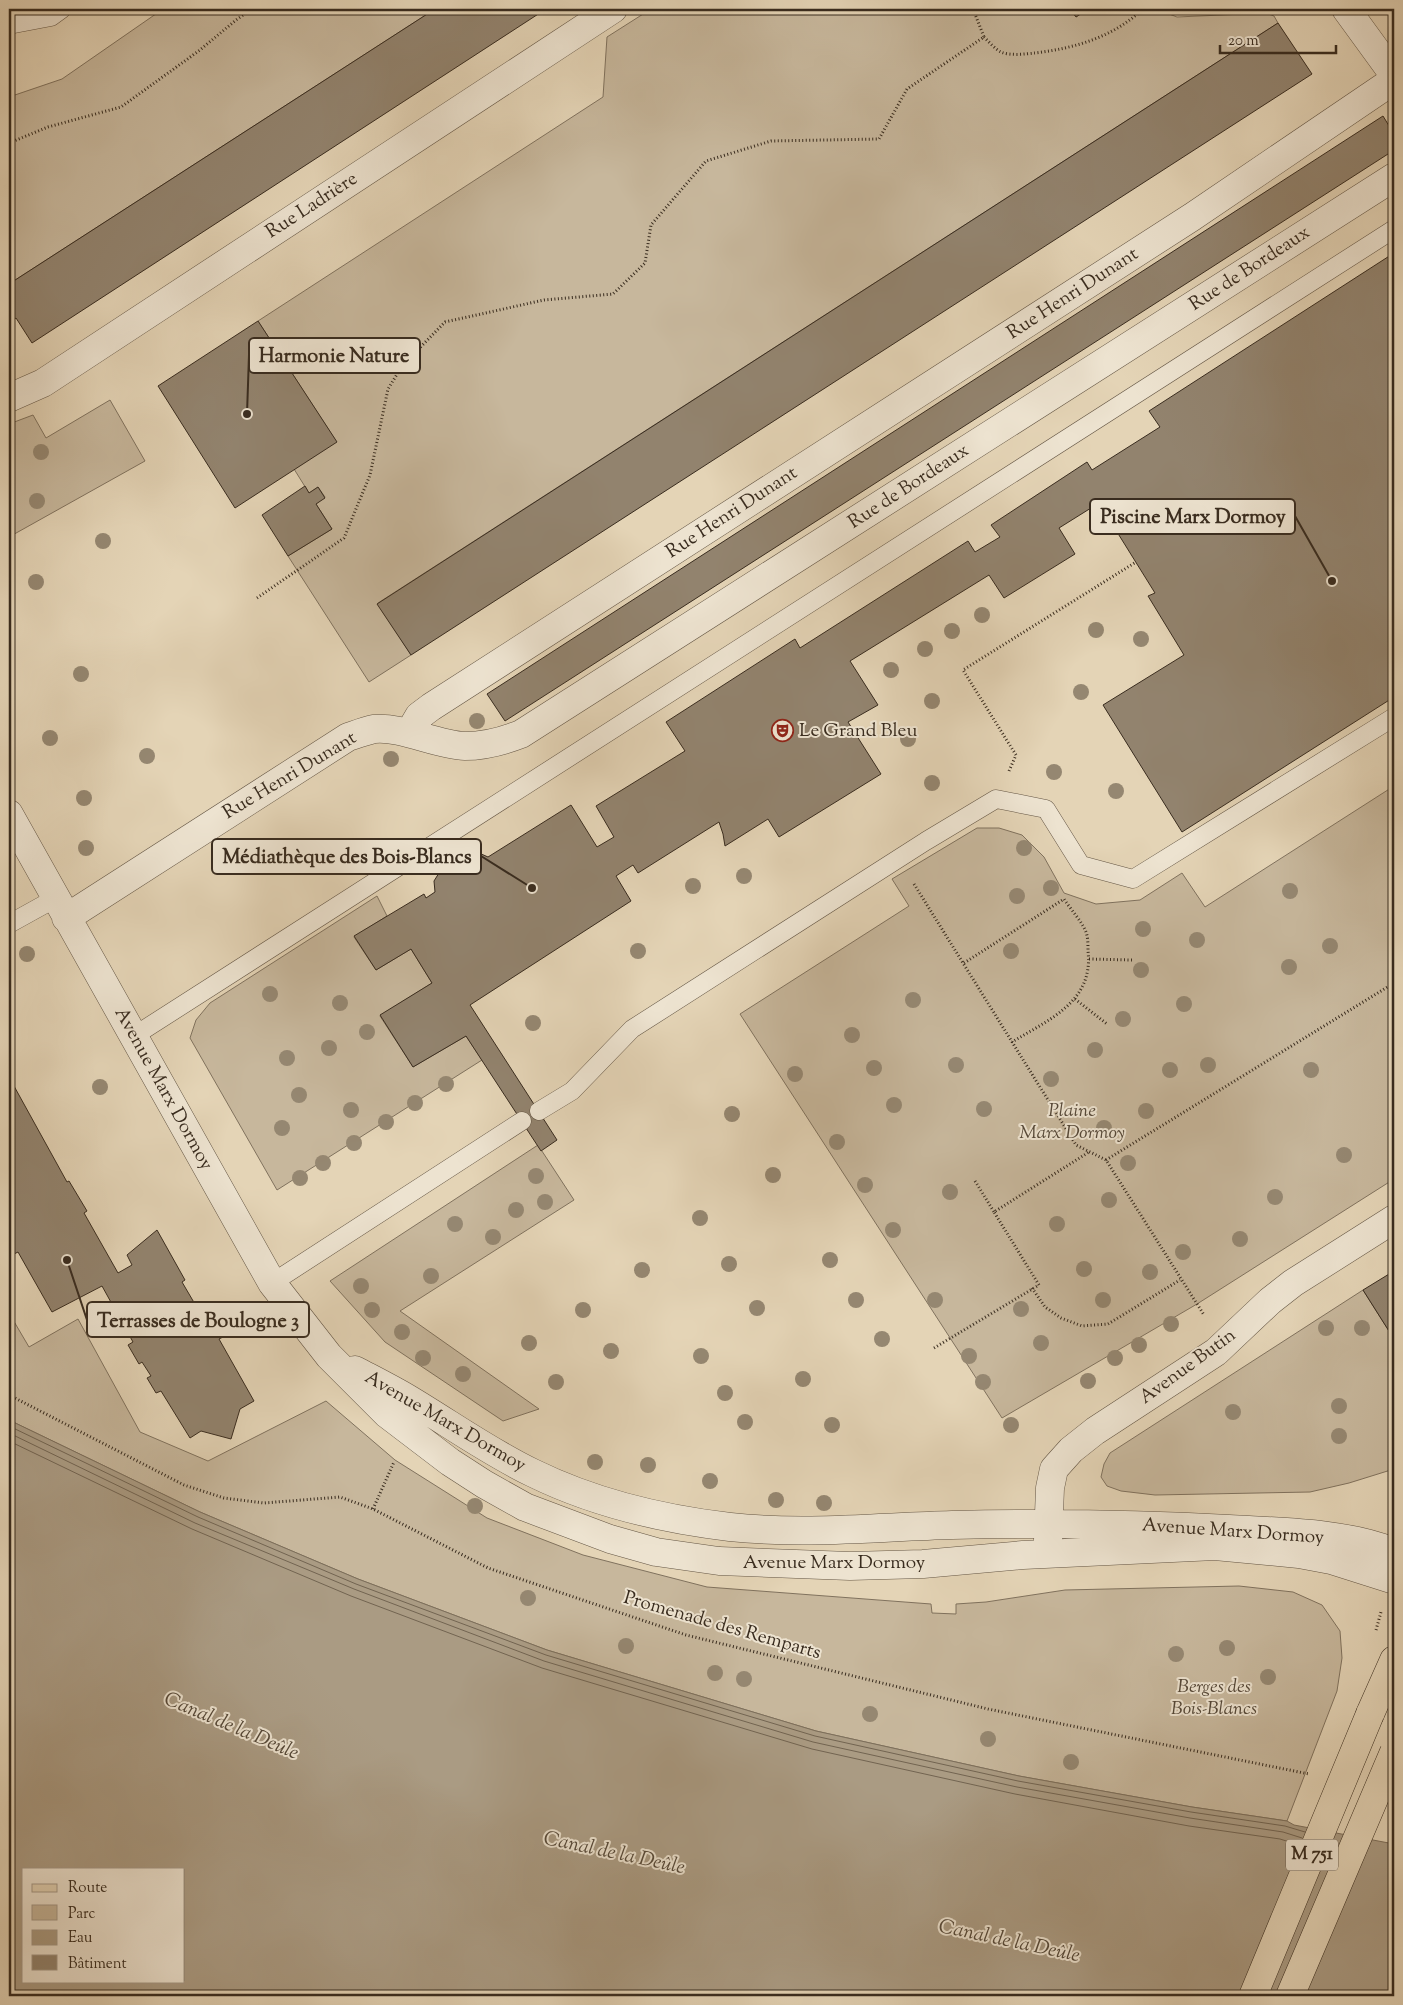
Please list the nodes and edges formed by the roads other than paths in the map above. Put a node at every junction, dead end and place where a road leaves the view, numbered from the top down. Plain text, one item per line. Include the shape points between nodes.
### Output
1 (62, 9) edge
2 (613, 9) edge
3 (1346, 9) edge
4 (9, 25) edge
5 (1394, 75) edge
6 (1394, 80) edge
7 (1394, 177) edge
8 (1394, 229) edge
9 (9, 398) edge
10 (1394, 717) edge
11 (409, 733) junction
12 (9, 814) edge
13 (61, 908) junction
14 (9, 924) edge
15 (134, 1036) junction
16 (539, 1111) dead end
17 (522, 1121) dead end
18 (1394, 1219) edge
19 (272, 1283) junction
20 (329, 1356) junction
21 (1049, 1523) junction
22 (1394, 1552) edge
23 (1048, 1554) junction
24 (1394, 1580) edge
25 (1394, 1660) edge
26 (1394, 1752) edge
27 (1253, 1996) edge
28 (1290, 1996) edge

1 - 4 lane via 51,17
2 - 9 street, Rue Ladrière via 42,383
3 - 5 street
6 - 11 street, Rue Henri Dunant via 1184,222 431,707 420,716
7 - 11 street, Rue de Bordeaux via 521,734 483,746 463,746
8 - 15 lane
10 - 16 lane via 1133,879 1081,865 1046,809 996,799 632,1029 572,1091
11 - 13 street, Rue Henri Dunant via 376,729 348,737
12 - 13 street, Avenue Marx Dormoy
13 - 14 lane
13 - 15 street, Avenue Marx Dormoy
15 - 19 street, Avenue Marx Dormoy
17 - 19 lane
18 - 21 street, Avenue Butin via 1293,1283 1216,1352 1071,1450 1054,1469
19 - 20 street, Avenue Marx Dormoy
20 - 21 street, Avenue Marx Dormoy via 408,1398 532,1473 574,1491 649,1514 767,1530
20 - 23 street, Avenue Marx Dormoy via 386,1414 484,1484 525,1507 610,1539 656,1552 754,1564 850,1566
21 - 22 street, Avenue Marx Dormoy via 1298,1532 1375,1544
21 - 23 street, Avenue Butin
23 - 24 street, Avenue Marx Dormoy via 1215,1546 1332,1560
25 - 27 main road, M 751, bridge
26 - 28 main road, M 751, bridge

